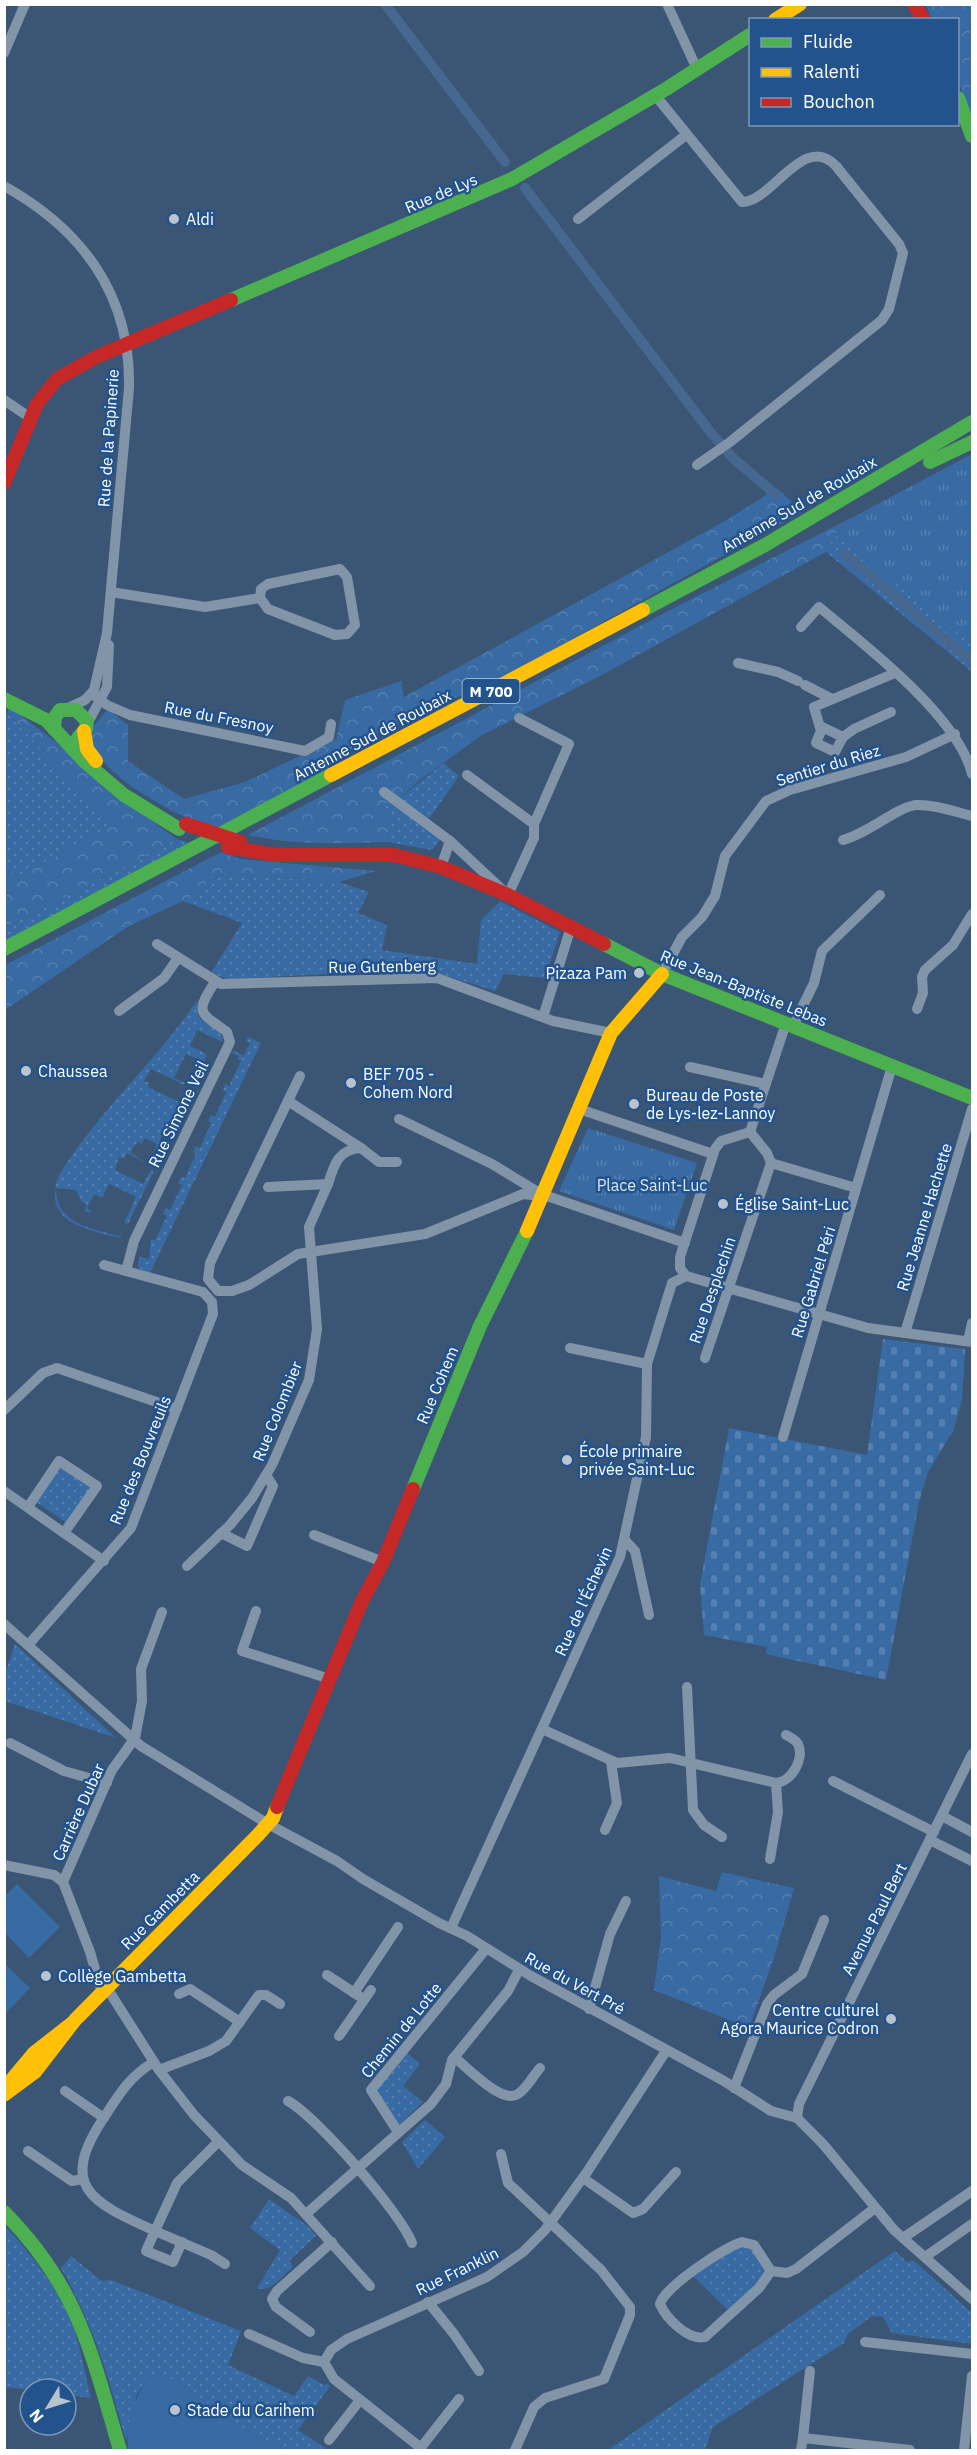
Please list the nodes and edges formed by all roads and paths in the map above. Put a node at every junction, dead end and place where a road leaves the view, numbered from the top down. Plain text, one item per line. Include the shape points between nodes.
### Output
1 (25, 4) edge
2 (667, 4) edge
3 (914, 4) edge
4 (798, 5) edge
5 (778, 18) edge
6 (924, 18) edge
7 (749, 36) edge
8 (4, 53) edge
9 (697, 69) junction
10 (655, 95) junction
11 (959, 103) edge
12 (686, 135) junction
13 (972, 136) edge
14 (4, 186) edge
15 (578, 219) dead end
16 (126, 344) junction
17 (4, 400) edge
18 (32, 419) junction
19 (972, 422) edge
20 (972, 442) edge
21 (697, 465) dead end
22 (4, 483) edge
23 (111, 592) junction
24 (260, 598) junction
25 (801, 627) dead end
26 (107, 633) junction
27 (738, 663) dead end
28 (895, 673) junction
29 (4, 692) edge
30 (92, 694) junction
31 (4, 699) edge
32 (832, 699) junction
33 (101, 701) junction
34 (67, 708) junction
35 (891, 712) dead end
36 (519, 718) dead end
37 (331, 724) dead end
38 (820, 726) junction
39 (85, 728) junction
40 (59, 734) junction
41 (955, 734) junction
42 (843, 737) junction
43 (972, 774) edge
44 (467, 775) dead end
45 (384, 792) dead end
46 (972, 816) edge
47 (534, 824) junction
48 (182, 827) junction
49 (843, 840) dead end
50 (450, 841) junction
51 (442, 863) junction
52 (508, 895) junction
53 (880, 895) dead end
54 (972, 914) edge
55 (571, 927) junction
56 (157, 944) dead end
57 (4, 949) edge
58 (4, 957) edge
59 (178, 958) junction
60 (662, 974) junction
61 (215, 982) junction
62 (917, 1009) dead end
63 (119, 1011) dead end
64 (543, 1017) junction
65 (789, 1024) junction
66 (611, 1033) junction
67 (892, 1066) junction
68 (690, 1067) dead end
69 (300, 1076) dead end
70 (766, 1084) junction
71 (972, 1099) edge
72 (288, 1101) junction
73 (579, 1109) junction
74 (399, 1119) dead end
75 (750, 1132) junction
76 (362, 1149) junction
77 (713, 1154) junction
78 (397, 1162) dead end
79 (771, 1163) junction
80 (328, 1184) junction
81 (268, 1187) dead end
82 (856, 1188) junction
83 (543, 1196) junction
84 (685, 1243) junction
85 (310, 1251) junction
86 (105, 1265) dead end
87 (126, 1271) junction
88 (686, 1276) junction
89 (729, 1288) junction
90 (208, 1290) junction
91 (819, 1314) junction
92 (972, 1323) edge
93 (904, 1333) junction
94 (970, 1341) edge
95 (570, 1348) dead end
96 (705, 1358) dead end
97 (647, 1364) junction
98 (177, 1409) junction
99 (4, 1410) edge
100 (783, 1437) dead end
101 (266, 1475) junction
102 (4, 1491) edge
103 (28, 1507) junction
104 (64, 1533) junction
105 (221, 1533) junction
106 (314, 1535) dead end
107 (625, 1540) junction
108 (104, 1561) junction
109 (383, 1562) junction
110 (187, 1566) dead end
111 (256, 1611) dead end
112 (162, 1612) dead end
113 (649, 1615) dead end
114 (4, 1624) edge
115 (29, 1644) junction
116 (330, 1679) junction
117 (687, 1687) dead end
118 (542, 1729) junction
119 (786, 1735) dead end
120 (134, 1740) junction
121 (10, 1743) dead end
122 (972, 1754) edge
123 (611, 1761) junction
124 (690, 1762) junction
125 (832, 1781) dead end
126 (106, 1783) junction
127 (776, 1783) junction
128 (942, 1816) junction
129 (268, 1824) junction
130 (604, 1830) dead end
131 (972, 1832) edge
132 (932, 1836) junction
133 (722, 1837) dead end
134 (770, 1859) dead end
135 (972, 1861) edge
136 (4, 1865) edge
137 (63, 1882) junction
138 (626, 1901) dead end
139 (824, 1920) dead end
140 (398, 1927) dead end
141 (451, 1928) junction
142 (485, 1950) junction
143 (519, 1970) junction
144 (327, 1975) dead end
145 (104, 1990) junction
146 (354, 1993) junction
147 (178, 1994) dead end
148 (280, 2004) dead end
149 (589, 2009) junction
150 (75, 2020) junction
151 (240, 2022) junction
152 (339, 2036) dead end
153 (666, 2051) junction
154 (454, 2057) junction
155 (156, 2066) junction
156 (540, 2068) dead end
157 (734, 2088) junction
158 (4, 2089) edge
159 (65, 2091) dead end
160 (4, 2095) edge
161 (288, 2101) dead end
162 (104, 2118) junction
163 (797, 2118) junction
164 (398, 2132) junction
165 (218, 2142) junction
166 (28, 2151) dead end
167 (501, 2154) dead end
168 (357, 2168) junction
169 (676, 2172) dead end
170 (583, 2178) junction
171 (83, 2179) junction
172 (972, 2191) edge
173 (875, 2208) junction
174 (4, 2212) edge
175 (306, 2214) junction
176 (552, 2221) junction
177 (972, 2224) edge
178 (154, 2231) junction
179 (903, 2238) junction
180 (182, 2242) junction
181 (332, 2242) junction
182 (412, 2243) dead end
183 (925, 2258) junction
184 (225, 2264) dead end
185 (771, 2271) junction
186 (370, 2286) dead end
187 (972, 2299) edge
188 (428, 2302) junction
189 (310, 2332) dead end
190 (249, 2334) dead end
191 (865, 2342) dead end
192 (972, 2354) edge
193 (324, 2362) junction
194 (479, 2371) dead end
195 (810, 2371) dead end
196 (972, 2376) edge
197 (459, 2399) dead end
198 (360, 2400) junction
199 (803, 2438) junction
200 (329, 2440) dead end
201 (850, 2447) edge
202 (420, 2449) edge
203 (120, 2451) edge
204 (515, 2451) edge
205 (801, 2451) edge
206 (910, 2451) edge
207 (964, 2451) edge

1 - 8 street
2 - 9 street
3 - 6 main road
4 - 5 main road
7 - 9 main road, Rue de Lys
9 - 10 main road, Rue de Lys
10 - 12 street
10 - 16 main road, Rue de Lys via 493,188
11 - 13 main road
12 - 15 street
12 - 21 street via 741,202 752,199 806,159 829,159 903,253 885,316
14 - 16 street, Rue de la Papinerie via 48,213 83,248 111,296
16 - 18 main road, Rue de Lys via 57,379 44,391
16 - 23 street, Rue de la Papinerie via 129,388
17 - 18 street
18 - 22 main road, Rue de Lys
19 - 57 main road, Antenne Sud de Roubaix / M 700 via 765,546
20 - 58 main road, Antenne Sud de Roubaix / M 700
23 - 24 street via 205,607
23 - 26 street, Rue de la Papinerie
24 - 24 street via 261,589 268,584 340,569 347,577 355,626 339,636 267,609
25 - 28 street via 819,607
26 - 30 street, Rue de la Papinerie
26 - 33 street, Rue de la Papinerie via 109,679
27 - 32 street via 778,672
28 - 32 street
28 - 41 street
29 - 34 main road via 41,706
30 - 33 street, Rue du Fresnoy
30 - 34 street
31 - 40 main road via 38,715
32 - 38 street via 814,707
33 - 37 street, Rue du Fresnoy via 142,718 305,751 329,736
33 - 39 street, Rue de la Papinerie
34 - 39 main road via 81,712
34 - 40 main road via 55,717
35 - 42 street
36 - 47 street via 569,744
38 - 42 street
38 - 42 street via 816,743 835,752
39 - 40 main road via 75,739
39 - 48 main road, Rue Jean-Baptiste Lebas via 87,749 93,758
40 - 48 main road, Rue Jean-Baptiste Lebas via 124,795
41 - 43 street
41 - 60 street, Sentier du Riez via 906,757 790,790 766,801 725,856 715,896 702,917 682,937
44 - 47 street
45 - 50 street, Rue Jean-Baptiste Lebas
46 - 49 street via 914,806
47 - 52 street via 534,838
48 - 51 main road, Rue Jean-Baptiste Lebas, bridge via 234,844 387,846
50 - 51 street
50 - 52 street, Rue Jean-Baptiste Lebas
51 - 52 main road, Rue Jean-Baptiste Lebas via 480,875
52 - 55 main road, Rue Jean-Baptiste Lebas
53 - 65 street via 822,951 818,975
54 - 62 street via 953,945 925,970
55 - 60 main road, Rue Jean-Baptiste Lebas
55 - 64 street
56 - 59 street, Rue Gutenberg
59 - 61 street, Rue Gutenberg
59 - 63 street via 164,978
60 - 65 main road, Rue Jean-Baptiste Lebas
60 - 66 main road, Rue Cohem
61 - 64 street, Rue Gutenberg via 234,986 437,978
61 - 87 street, Rue Simone Veil via 201,1003 202,1009 208,1020 228,1032 230,1042 134,1240
64 - 66 street, Rue Gutenberg
65 - 67 main road, Rue Jean-Baptiste Lebas
65 - 70 street
66 - 73 main road, Rue Cohem
67 - 71 main road, Rue Jean-Baptiste Lebas
67 - 82 street, Rue Gabriel Péri
68 - 70 street
69 - 72 street, Rue des Bouvreuils
70 - 75 street
71 - 93 street, Rue Jeanne Hachette
72 - 76 street
72 - 90 street, Rue des Bouvreuils via 210,1263
73 - 77 street
73 - 83 main road, Rue Cohem
74 - 83 street via 492,1164
75 - 77 street via 721,1142
75 - 79 street
76 - 78 street via 380,1162
76 - 80 street, Rue Colombier via 348,1150 338,1157
77 - 84 street
79 - 82 street
79 - 89 street, Rue Desplechin
80 - 81 street
80 - 85 street, Rue Colombier via 310,1221
82 - 91 street, Rue Gabriel Péri
83 - 84 street
83 - 85 street via 523,1194 417,1236
83 - 109 main road, Rue Cohem via 480,1326
84 - 88 street via 679,1263
85 - 90 street via 291,1257 267,1276 240,1289
85 - 101 street, Rue Colombier via 316,1310 315,1357 309,1380
86 - 87 street
87 - 90 street
88 - 89 street
88 - 97 street, Rue de l'Échevin via 672,1283
89 - 91 street
89 - 96 street, Rue Desplechin
90 - 98 street, Rue des Bouvreuils via 213,1314
91 - 93 street via 874,1330
91 - 100 street, Rue Gabriel Péri
92 - 94 street
93 - 94 street
95 - 97 street
97 - 107 street, Rue de l'Échevin via 646,1437
98 - 99 street via 57,1368 43,1373
98 - 108 street, Rue des Bouvreuils via 135,1521
101 - 105 street, Rue Colombier via 246,1507
101 - 105 street, Rue Colombier via 273,1486 247,1545
102 - 103 street
103 - 104 street
103 - 104 street via 59,1461 97,1486
104 - 108 street
105 - 110 street, Rue Colombier
106 - 109 street
107 - 113 street via 635,1551
107 - 118 street, Rue de l'Échevin
108 - 115 street, Rue des Bouvreuils
109 - 116 main road, Rue Cohem via 362,1601
111 - 116 street via 242,1651
112 - 120 street, Carrière Dubar via 141,1669 142,1701
114 - 115 street, Rue du Vert Pré
115 - 120 street, Rue du Vert Pré
116 - 129 main road, Rue Cohem
117 - 124 street
118 - 123 street
118 - 141 street, Rue de l'Échevin
119 - 127 street via 795,1741 799,1751 794,1773 784,1782
120 - 126 street, Carrière Dubar
120 - 129 street, Rue du Vert Pré
121 - 126 street via 64,1771
122 - 128 street, Avenue Paul Bert
123 - 124 street via 670,1758
123 - 130 street via 617,1803
124 - 127 street
124 - 133 street via 693,1810 704,1825
125 - 132 street
126 - 137 street, Carrière Dubar
127 - 134 street via 778,1812
128 - 131 street
128 - 132 street, Avenue Paul Bert
129 - 141 street, Rue du Vert Pré
129 - 145 main road, Rue Gambetta
132 - 135 street
132 - 163 street, Avenue Paul Bert via 799,2104
136 - 137 street via 54,1875
137 - 145 street, Carrière Dubar
138 - 149 street via 610,1934
139 - 157 street via 802,1974 767,2004
140 - 146 street
141 - 142 street, Rue du Vert Pré
142 - 143 street, Rue du Vert Pré
142 - 164 street, Chemin de Lotte via 371,2090
143 - 149 street, Rue du Vert Pré
143 - 154 street
144 - 146 street
145 - 150 main road, Rue Gambetta
145 - 155 street, Carrière Dubar
146 - 152 street via 367,1995
147 - 151 street via 190,1989
148 - 151 street via 259,1995
149 - 153 street, Rue du Vert Pré
150 - 158 main road, Rue Gambetta via 45,2041
150 - 160 main road, Rue Gambetta via 50,2057
151 - 155 street via 219,2046
153 - 157 street, Rue du Vert Pré
153 - 170 street, Rue Franklin
154 - 156 street via 507,2097 517,2094
154 - 164 street via 444,2088
155 - 162 street via 135,2074
155 - 165 street, Carrière Dubar
157 - 163 street, Rue du Vert Pré via 771,2111
159 - 162 street
161 - 168 street via 307,2115
162 - 171 street via 86,2147
163 - 173 street, Rue du Vert Pré
164 - 168 street
165 - 175 street, Carrière Dubar
165 - 178 street via 177,2183
166 - 171 street via 72,2181
167 - 176 street via 508,2183
168 - 175 street
168 - 182 street via 400,2218
169 - 170 street via 643,2209 633,2214
170 - 176 street, Rue Franklin
171 - 178 street via 89,2193 105,2207
172 - 179 street
173 - 179 street, Rue du Vert Pré
173 - 185 street via 796,2269
174 - 203 main road via 43,2256 70,2300
175 - 181 street, Carrière Dubar
176 - 188 street, Rue Franklin via 531,2245 500,2269
176 - 204 street via 629,2303 630,2315 608,2375 601,2381 537,2403
177 - 183 street
178 - 180 street
178 - 180 street via 146,2251 173,2262
179 - 183 street, Rue du Vert Pré
180 - 184 street
181 - 186 street, Carrière Dubar
181 - 189 street via 272,2299 276,2307
183 - 187 street, Rue du Vert Pré
185 - 185 street via 746,2241 698,2265 660,2304 688,2335 705,2337 759,2288
188 - 193 street, Rue Franklin via 337,2344
188 - 194 street
190 - 193 street via 303,2358
191 - 192 street
193 - 198 street via 334,2379
195 - 199 street
196 - 207 street
197 - 202 street
198 - 200 street
198 - 202 street
199 - 201 street
199 - 205 street
201 - 206 street

